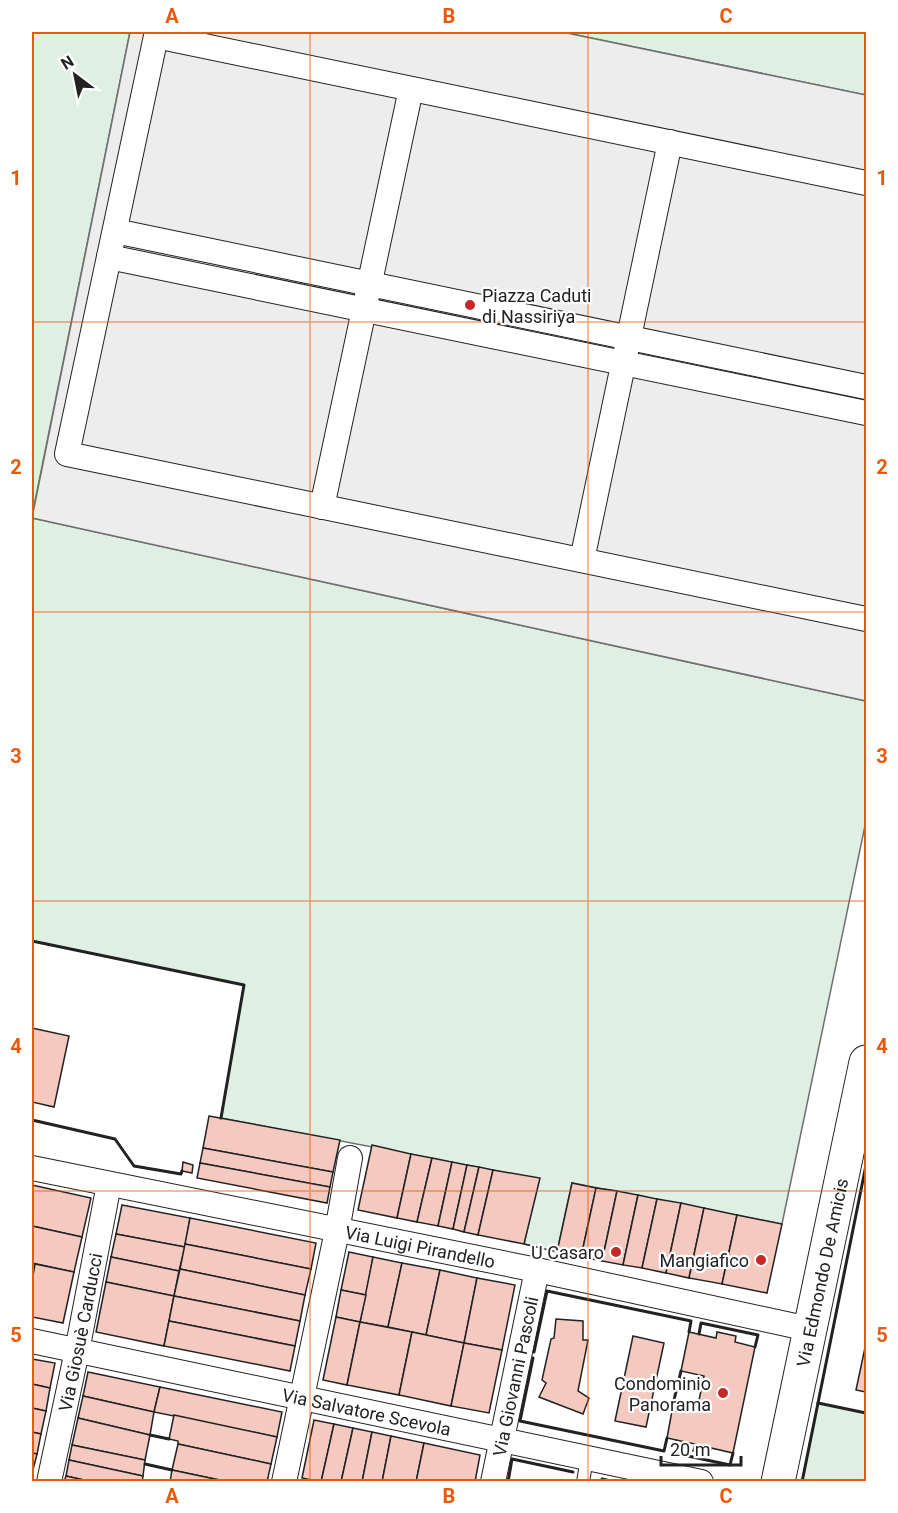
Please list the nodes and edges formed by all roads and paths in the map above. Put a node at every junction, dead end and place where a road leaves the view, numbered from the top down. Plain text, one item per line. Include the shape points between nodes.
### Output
1 (411, 89) junction
2 (670, 142) junction
3 (867, 183) edge
4 (115, 231) junction
5 (109, 257) junction
6 (369, 284) junction
7 (364, 310) junction
8 (629, 338) junction
9 (623, 363) junction
10 (867, 387) edge
11 (867, 413) edge
12 (322, 507) junction
13 (582, 560) junction
14 (867, 619) edge
15 (867, 1062) edge
16 (863, 1105) edge
17 (350, 1158) dead end
18 (32, 1167) edge
19 (109, 1184) junction
20 (337, 1231) junction
21 (537, 1270) junction
22 (809, 1329) junction
23 (32, 1341) edge
24 (77, 1351) junction
25 (302, 1398) junction
26 (501, 1439) junction
27 (587, 1458) junction
28 (49, 1482) edge
29 (284, 1482) edge
30 (493, 1482) edge
31 (583, 1482) edge
32 (701, 1482) edge
33 (778, 1482) edge

1 - 2 street
1 - 4 street via 156,36
1 - 6 street
2 - 3 street
2 - 8 street
4 - 5 street
4 - 6 street
5 - 7 street
5 - 12 street via 68,454
6 - 7 street
6 - 8 street
7 - 9 street
7 - 12 street
8 - 9 street
8 - 10 street
9 - 11 street
9 - 13 street
12 - 13 street
13 - 14 street
15 - 16 main road, Via Edmondo De Amicis
16 - 22 main road, Via Edmondo De Amicis
17 - 20 street
18 - 19 street, Via Luigi Pirandello
19 - 20 street, Via Luigi Pirandello
19 - 24 street, Via Giosuè Carducci
20 - 21 street, Via Luigi Pirandello
20 - 25 street
21 - 22 street, Via Luigi Pirandello
21 - 26 street, Via Giovanni Pascoli
22 - 33 main road, Via Edmondo De Amicis
23 - 24 street, Via Salvatore Scevola
24 - 25 street, Via Salvatore Scevola
24 - 28 street, Via Giosuè Carducci
25 - 26 street, Via Salvatore Scevola
25 - 29 street
26 - 27 street, Via Salvatore Scevola
26 - 30 street, Via Giovanni Pascoli
27 - 31 lane
27 - 32 street, Via Salvatore Scevola

